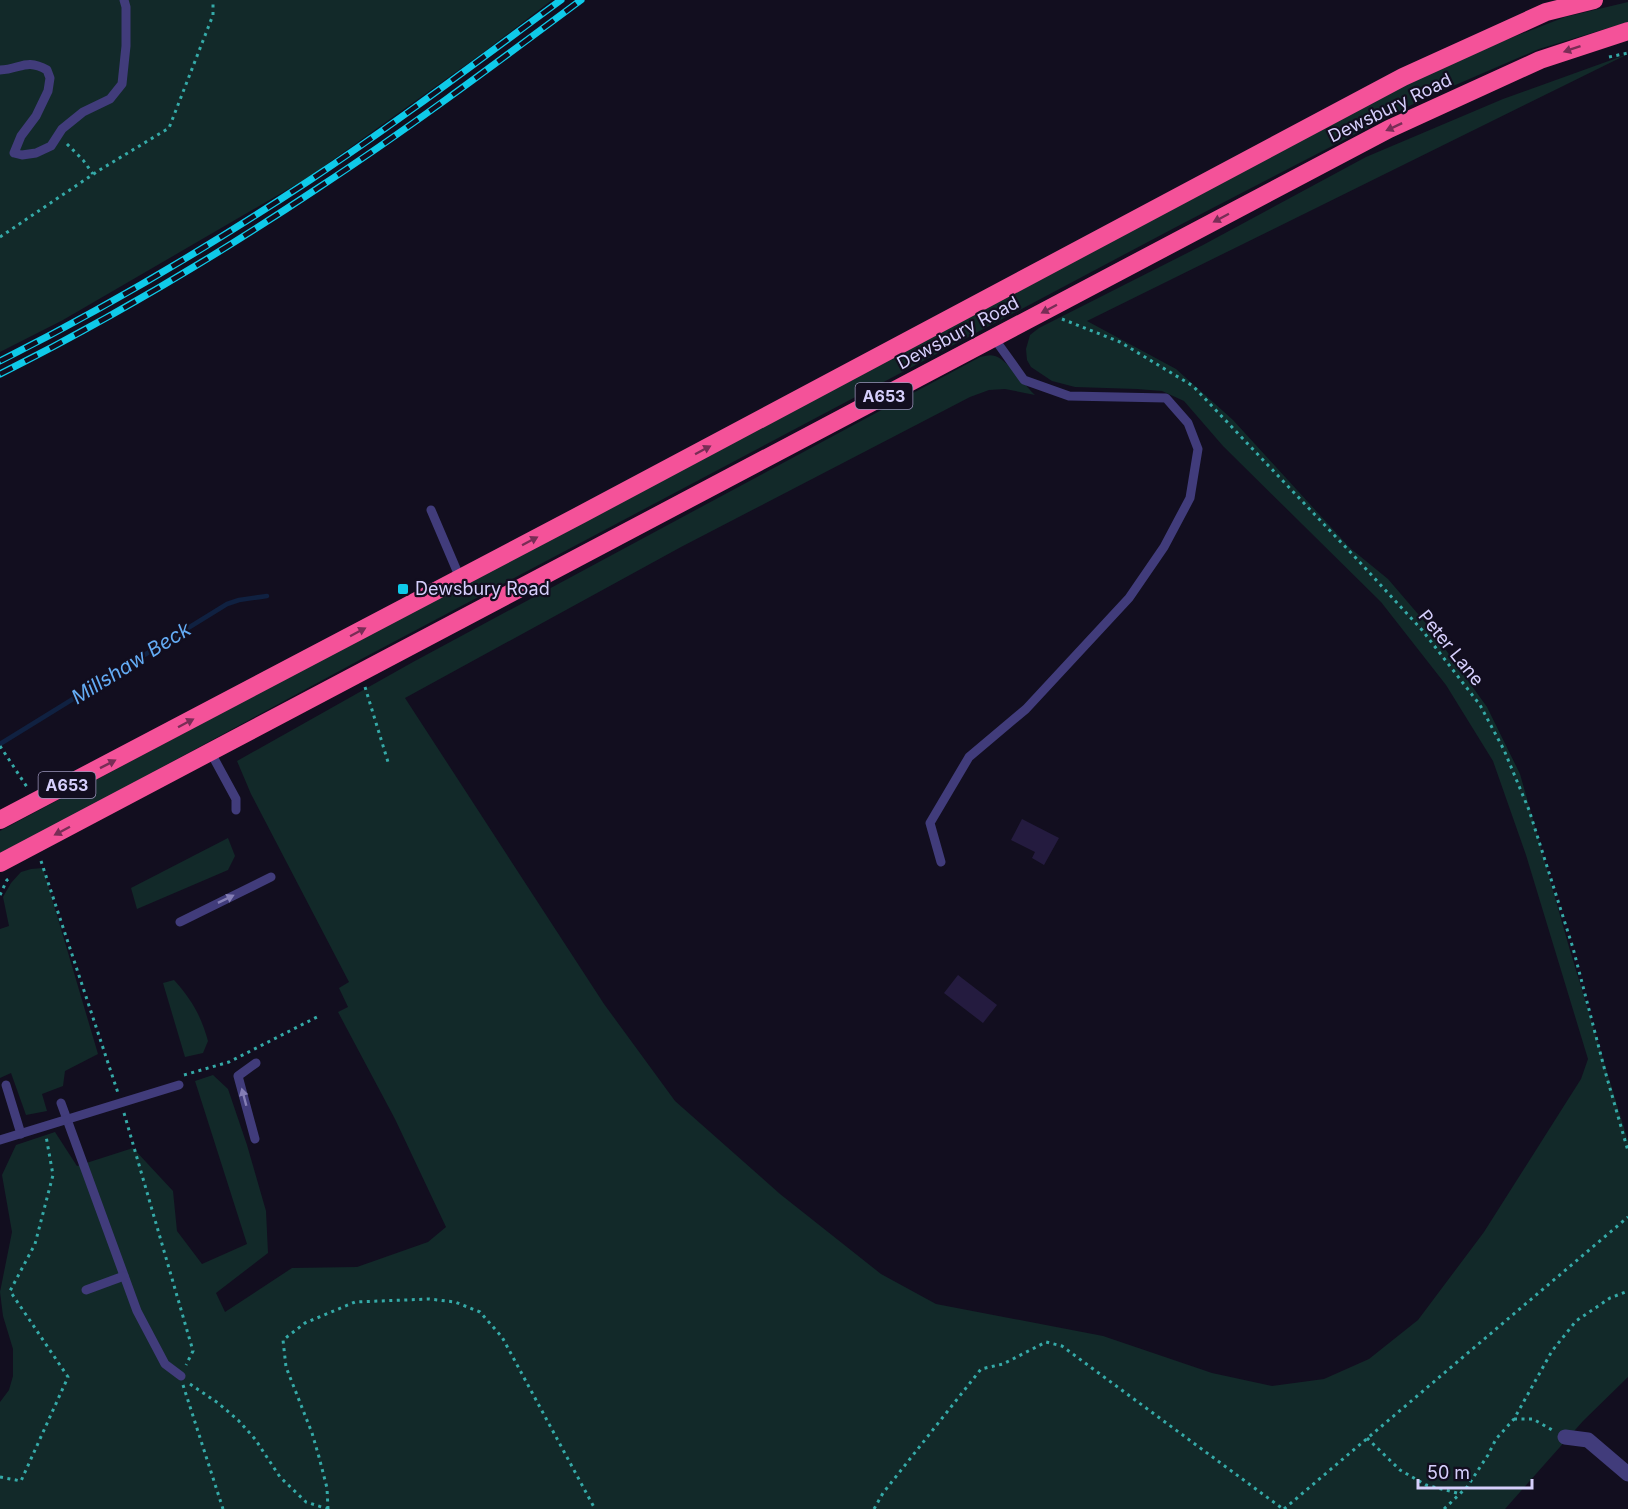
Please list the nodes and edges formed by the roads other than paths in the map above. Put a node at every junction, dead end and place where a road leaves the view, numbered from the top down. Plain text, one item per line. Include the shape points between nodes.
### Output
1 (124, 0) edge
2 (1594, 0) edge
3 (1628, 31) edge
4 (0, 70) edge
5 (994, 338) junction
6 (431, 510) dead end
7 (460, 578) junction
8 (211, 753) junction
9 (236, 810) dead end
10 (0, 820) edge
11 (941, 862) dead end
12 (0, 863) edge
13 (271, 877) dead end
14 (180, 922) dead end
15 (256, 1063) dead end
16 (6, 1085) dead end
17 (179, 1085) dead end
18 (61, 1103) dead end
19 (67, 1120) junction
20 (21, 1134) junction
21 (255, 1139) dead end
22 (0, 1140) edge
23 (124, 1276) junction
24 (86, 1290) dead end
25 (181, 1376) road end
26 (1564, 1437) road end
27 (1628, 1474) edge

1 - 4 lane via 126,46 122,84 110,99 83,112 62,129 51,146 36,153 14,153 48,91 47,70 37,64
7 -> 2 highway, Dewsbury Road / A653 via 1403,77 1546,12
3 -> 5 highway, Dewsbury Road / A653 via 1540,60 1389,129
5 - 8 highway, Dewsbury Road / A653
5 - 11 lane via 1024,380 1069,396 1166,398 1188,423 1198,449 1190,498 1164,547 1129,598 1026,709 969,757 930,824
6 - 7 lane
10 -> 7 highway, Dewsbury Road / A653
8 - 9 lane via 236,799
8 -> 12 highway, Dewsbury Road / A653
14 -> 13 lane
21 -> 15 lane via 238,1076
16 - 20 lane
17 - 19 lane
18 - 19 lane
19 - 20 lane
19 - 23 lane
20 - 22 lane
23 - 24 lane
23 - 25 lane via 165,1364
26 - 27 street via 1588,1440

